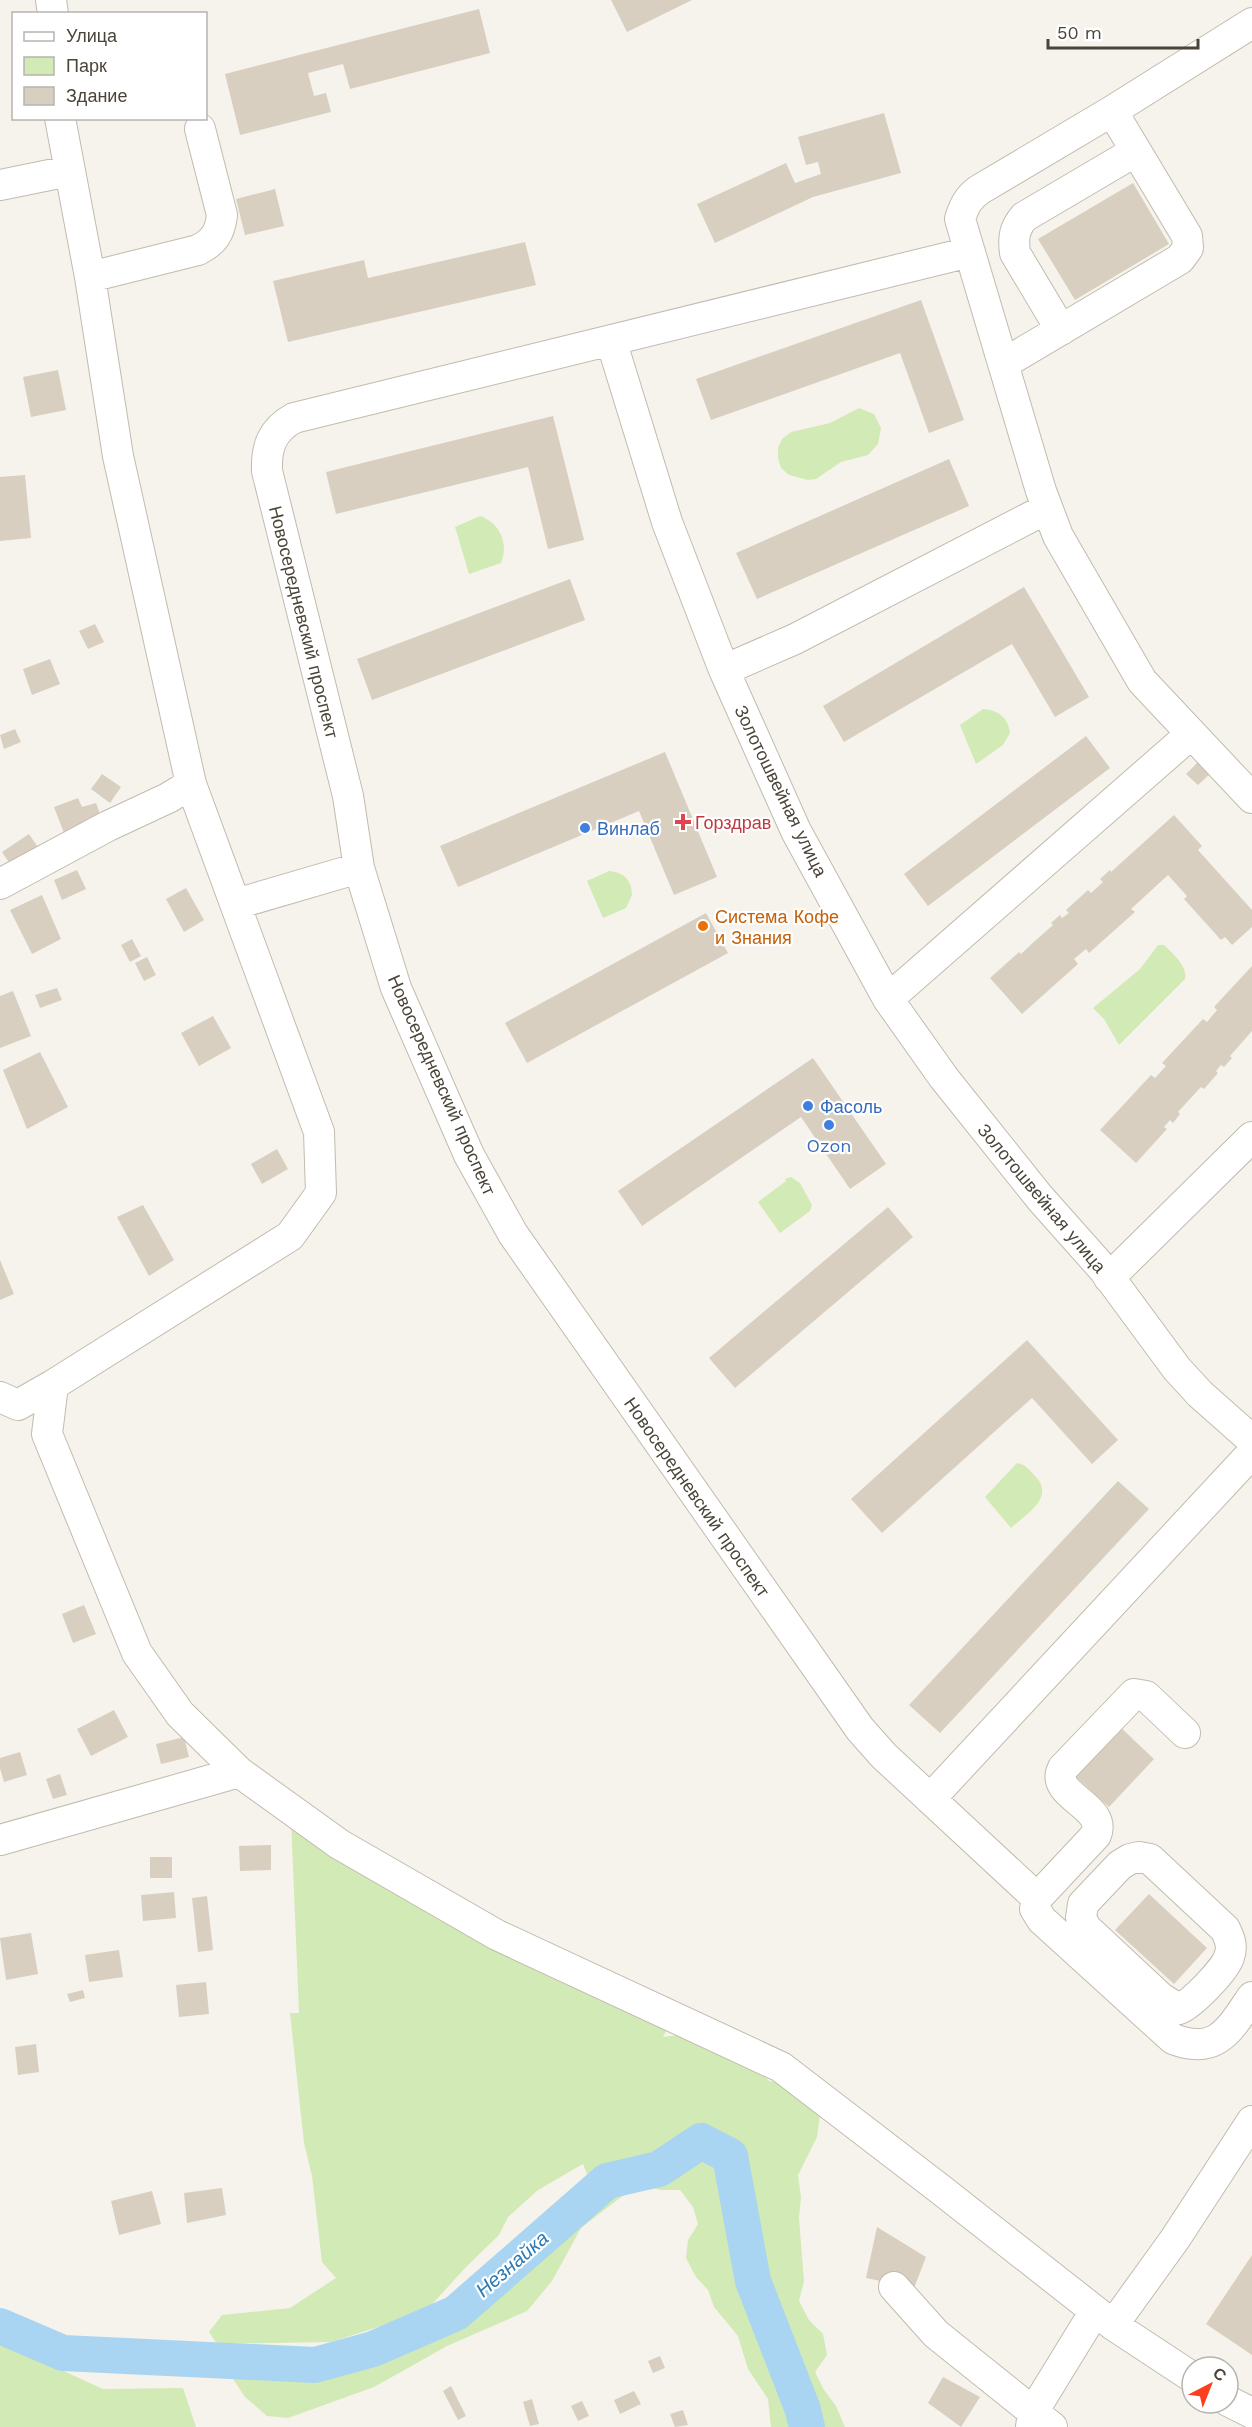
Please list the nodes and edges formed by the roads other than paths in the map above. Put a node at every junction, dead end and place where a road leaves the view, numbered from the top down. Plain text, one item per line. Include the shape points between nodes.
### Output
1 (1252, 23) edge
2 (1112, 111) junction
3 (60, 120) edge
4 (200, 129) dead end
5 (1136, 151) junction
6 (69, 171) junction
7 (0, 185) edge
8 (970, 252) junction
9 (90, 277) junction
10 (1061, 330) junction
11 (610, 340) junction
12 (1003, 364) junction
13 (1046, 509) junction
14 (724, 669) junction
15 (1191, 734) junction
16 (191, 784) junction
17 (1252, 798) edge
18 (359, 868) junction
19 (0, 884) edge
20 (236, 904) junction
21 (888, 999) junction
22 (1252, 1137) edge
23 (1109, 1278) junction
24 (53, 1385) junction
25 (0, 1396) edge
26 (1252, 1440) edge
27 (1252, 1453) edge
28 (1185, 1733) dead end
29 (239, 1772) junction
30 (930, 1799) junction
31 (0, 1840) edge
32 (1037, 1898) junction
33 (1252, 1997) edge
34 (1169, 2019) junction
35 (1252, 2121) edge
36 (894, 2287) dead end
37 (1104, 2318) junction
38 (1180, 2369) edge
39 (1039, 2422) edge

1 - 2 street
2 - 5 street
2 - 8 street via 969,198 960,219
3 - 6 street
4 - 9 street via 222,215 217,236 198,250
5 - 10 street via 1024,217 1015,232 1016,253
5 - 10 street via 1187,236 1188,248 1180,259
6 - 7 street
6 - 9 street
8 - 11 street
8 - 12 street
9 - 16 street via 118,456
10 - 12 street
11 - 14 street, Золотошвейная улица via 667,522
11 - 18 street, Новосередневский проспект via 294,418 280,428 268,447 267,471 348,796
12 - 13 street
13 - 14 street via 795,639
13 - 15 street via 1142,681
14 - 21 street, Золотошвейная улица via 796,831
15 - 17 street
15 - 21 street
16 - 19 street
16 - 20 street
18 - 20 street
18 - 30 street, Новосередневский проспект via 404,1008 469,1155 507,1225 860,1729
20 - 24 street via 319,1132 321,1193 290,1236
21 - 23 street, Золотошвейная улица via 990,1138
22 - 23 street
23 - 26 street, Золотошвейная улица via 1186,1379
24 - 25 street via 18,1405
24 - 29 street via 47,1434 137,1653 180,1714
27 - 30 street
28 - 32 street via 1146,1696 1134,1694 1063,1768 1063,1785 1097,1820 1098,1830
29 - 31 street
29 - 37 street via 339,1844 497,1935 781,2067
30 - 32 street, Новосередневский проспект
32 - 34 street via 1035,1909 1042,1920
33 - 34 street via 1227,2033 1205,2044 1185,2044 1173,2039
34 - 34 street via 1227,1964 1230,1939 1225,1929 1150,1859 1139,1857 1120,1865 1083,1904 1081,1918 1086,1928 1161,1998
35 - 37 street via 1174,2239
36 - 39 street via 936,2334
37 - 38 street
37 - 39 street

